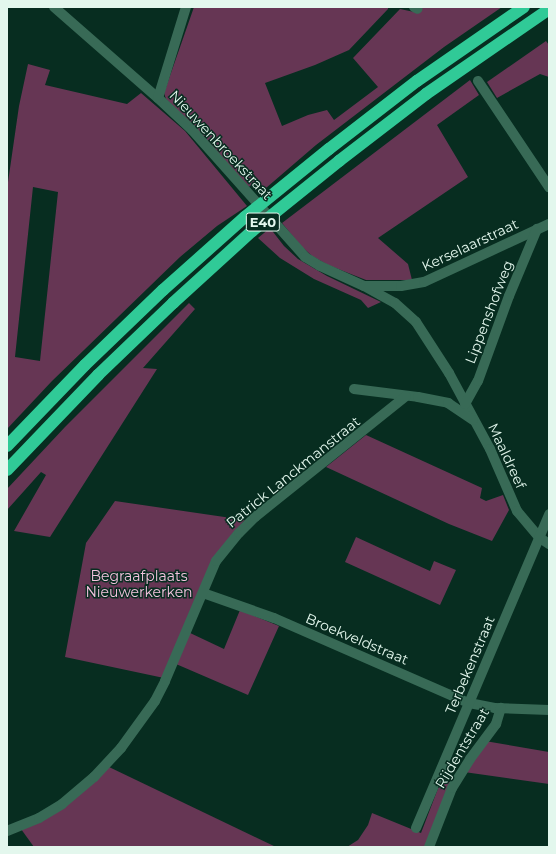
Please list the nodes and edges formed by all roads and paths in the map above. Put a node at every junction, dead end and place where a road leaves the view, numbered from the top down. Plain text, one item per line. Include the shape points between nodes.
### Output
1 (54, 7) edge
2 (186, 7) edge
3 (524, 7) edge
4 (549, 9) edge
5 (478, 81) dead end
6 (158, 98) junction
7 (549, 187) edge
8 (549, 224) edge
9 (538, 229) junction
10 (364, 286) junction
11 (401, 286) junction
12 (394, 303) junction
13 (354, 389) dead end
14 (406, 396) junction
15 (465, 404) junction
16 (474, 421) junction
17 (7, 446) edge
18 (7, 470) edge
19 (549, 514) edge
20 (540, 538) junction
21 (549, 544) edge
22 (203, 593) junction
23 (469, 703) junction
24 (501, 708) junction
25 (549, 710) edge
26 (416, 828) dead end
27 (7, 831) edge
28 (429, 847) edge

1 - 6 street, Nieuwenbroekstraat
2 - 6 street
3 - 17 highway, E40 via 417,81 245,217 163,290 85,365
4 - 18 highway, E40 via 426,94 252,231 114,360
5 - 7 street
6 - 10 street, Nieuwenbroekstraat via 192,130 305,257
8 - 9 street, Kerselaarstraat
9 - 11 street, Kerselaarstraat via 424,282
9 - 15 street, Lippenshofweg via 509,296 478,381
10 - 11 street, Kerselaarstraat
10 - 12 street, Nieuwenbroekstraat
11 - 12 street via 394,293
12 - 15 street, Nieuwenbroekstraat via 416,322 449,373
13 - 14 street, Maaldreef
14 - 16 street, Maaldreef via 448,403
14 - 22 street, Patrick Lanckmanstraat via 239,533 216,561
15 - 16 street, Nieuwenbroekstraat
16 - 20 street, Maaldreef via 490,449 517,511
19 - 20 street, Terbekenstraat
20 - 21 street, Maaldreef
20 - 23 street, Terbekenstraat
22 - 23 street, Broekveldstraat via 274,618
22 - 27 street, Patrick Lanckmanstraat via 162,688 121,748 94,777 62,804 39,818
23 - 24 street, Broekveldstraat
23 - 26 street, Terbekenstraat
24 - 25 street, Broekveldstraat
24 - 28 street, Rijdentstraat via 496,724 452,788

